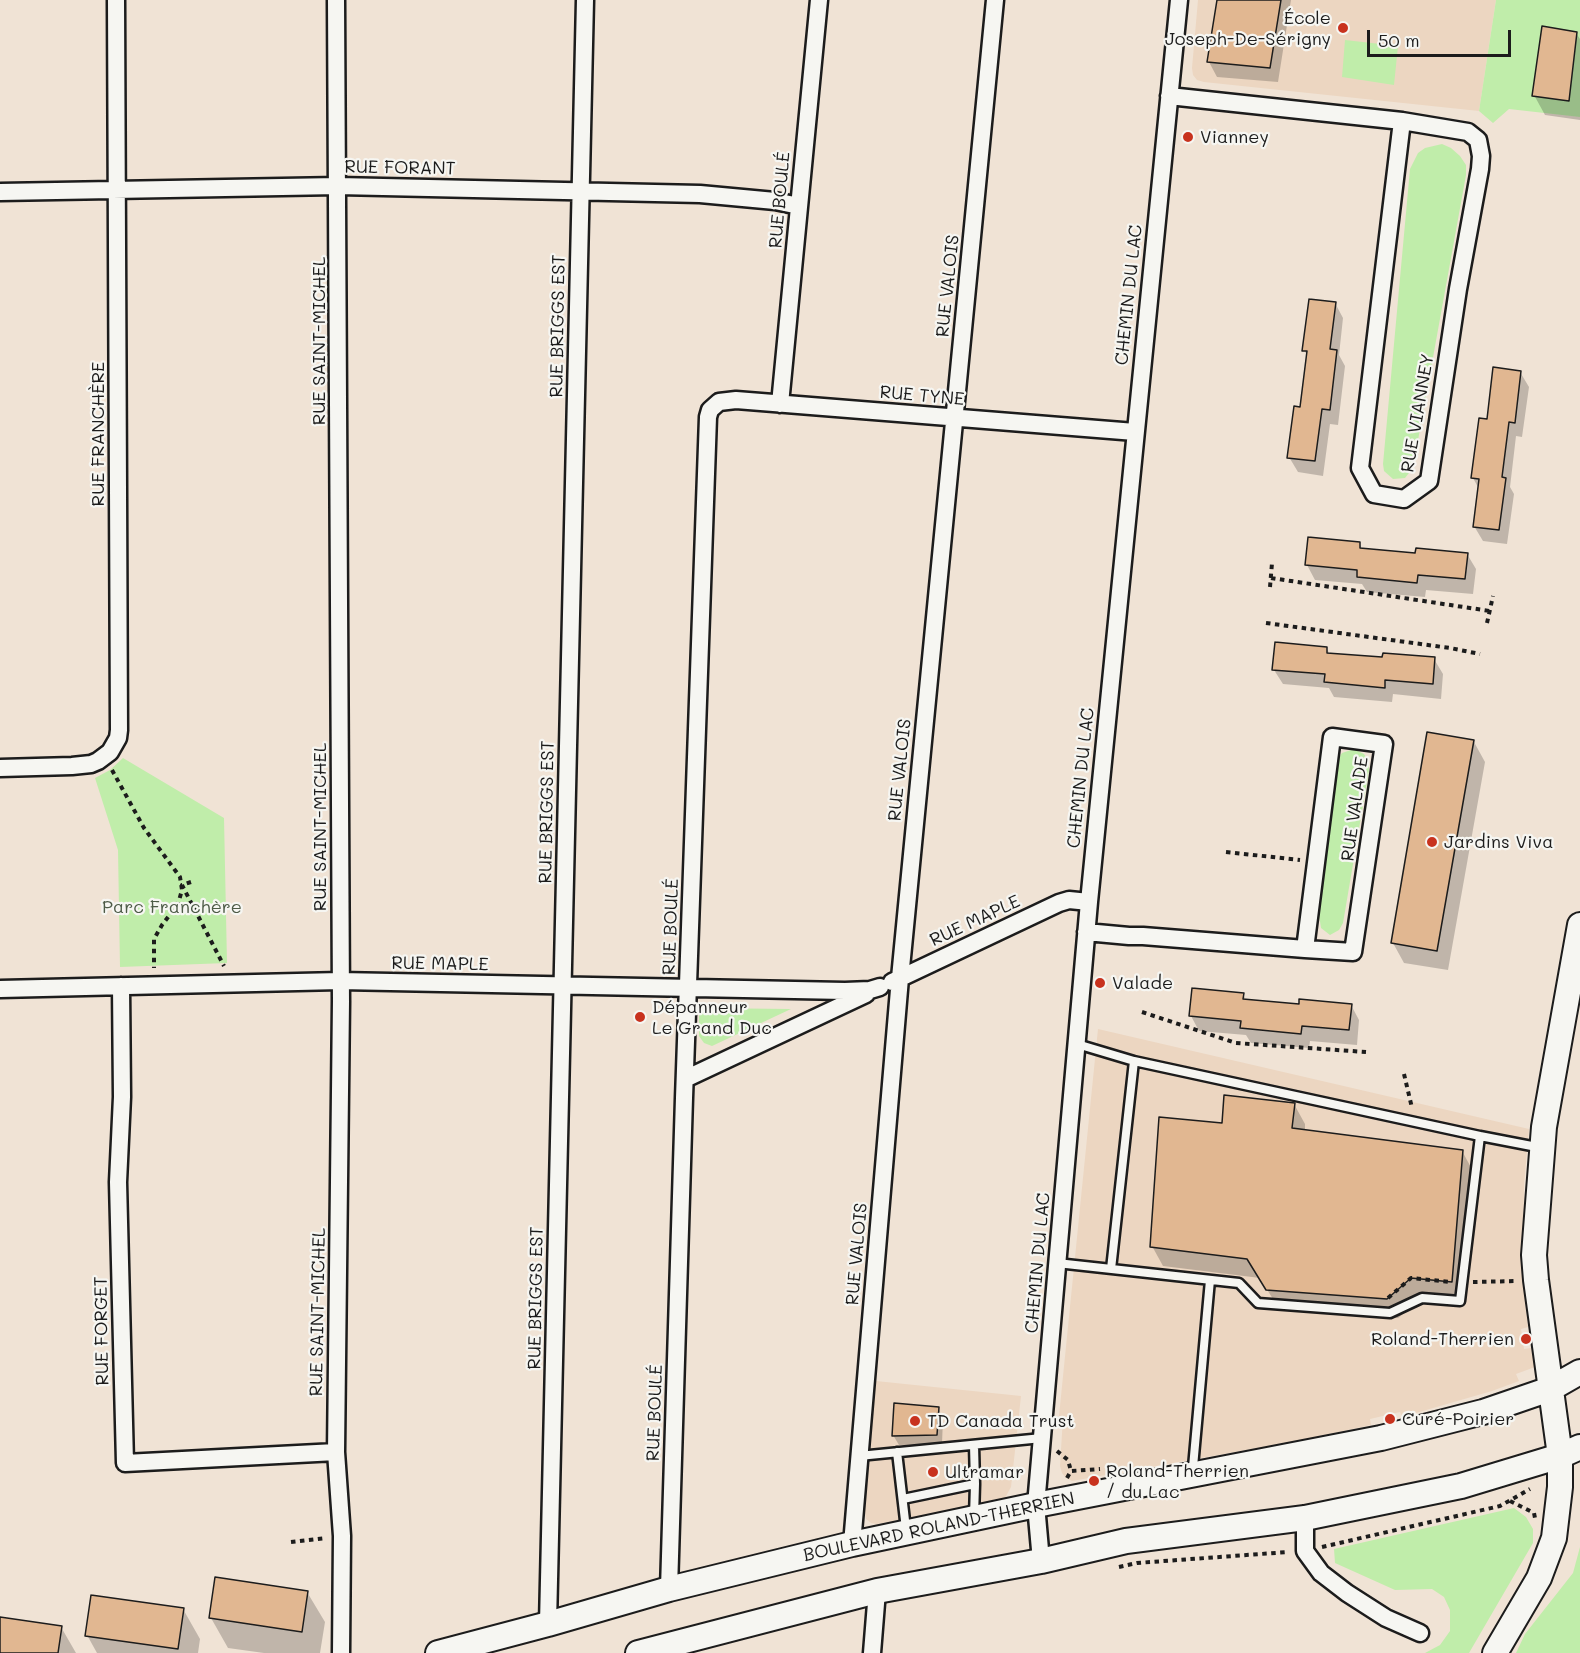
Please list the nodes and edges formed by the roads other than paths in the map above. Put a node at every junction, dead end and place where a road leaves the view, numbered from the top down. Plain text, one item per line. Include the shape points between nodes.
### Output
1 (116, 0) edge
2 (336, 0) edge
3 (585, 0) edge
4 (819, 0) edge
5 (995, 0) edge
6 (1179, 0) edge
7 (1169, 96) junction
8 (1402, 121) junction
9 (338, 186) junction
10 (117, 189) junction
11 (581, 190) junction
12 (0, 192) edge
13 (799, 206) junction
14 (780, 404) junction
15 (710, 410) joint
16 (954, 418) junction
17 (1135, 432) junction
18 (0, 768) edge
19 (1089, 902) junction
20 (1580, 925) edge
21 (1086, 932) junction
22 (1305, 949) junction
23 (900, 978) junction
24 (340, 981) junction
25 (121, 986) junction
26 (563, 986) junction
27 (880, 987) junction
28 (688, 988) junction
29 (0, 989) edge
30 (1077, 1044) junction
31 (1134, 1061) junction
32 (685, 1079) junction
33 (1480, 1136) junction
34 (1542, 1148) junction
35 (1058, 1263) junction
36 (1111, 1269) junction
37 (1210, 1280) junction
38 (1580, 1372) edge
39 (1550, 1389) junction
40 (1042, 1438) junction
41 (974, 1445) junction
42 (336, 1452) junction
43 (897, 1452) junction
44 (860, 1456) junction
45 (1566, 1460) edge
46 (1194, 1474) junction
47 (975, 1484) junction
48 (903, 1499) junction
49 (1036, 1505) junction
50 (974, 1518) junction
51 (1305, 1518) junction
52 (907, 1532) junction
53 (852, 1544) junction
54 (1041, 1561) junction
55 (669, 1589) junction
56 (877, 1591) junction
57 (548, 1624) junction
58 (1420, 1633) dead end
59 (647, 1652) edge
60 (341, 1653) edge
61 (438, 1653) edge
62 (872, 1653) edge
63 (1495, 1653) edge

1 - 10 street, RUE FRANCHÈRE
2 - 9 street, RUE SAINT-MICHEL
3 - 11 street, RUE BRIGGS EST
4 - 13 street, RUE BOULÉ
5 - 16 street, RUE VALOIS
6 - 7 street, CHEMIN DU LAC
7 - 8 street, RUE VIANNEY
7 - 17 street, CHEMIN DU LAC
8 - 8 street, RUE VIANNEY via 1468,132 1478,140 1481,156 1429,481 1404,499 1374,494 1360,468
9 - 10 street, RUE FORANT
9 - 11 street, RUE FORANT
9 - 24 street, RUE SAINT-MICHEL
10 - 12 street, RUE FORANT
10 - 18 street, RUE FRANCHÈRE via 118,738 110,752 92,764
11 - 13 street, RUE FORANT via 710,194
11 - 26 street, RUE BRIGGS EST
13 - 14 street, RUE BOULÉ
14 - 15 street, RUE TYNE via 725,400
14 - 16 street, RUE TYNE
15 - 28 street, RUE BOULÉ
16 - 17 street, RUE TYNE
16 - 23 street, RUE VALOIS
17 - 19 street, CHEMIN DU LAC
19 - 21 street, CHEMIN DU LAC
19 - 23 street, RUE MAPLE via 1059,903
20 - 34 main road
21 - 22 street, RUE VALADE
21 - 30 street, CHEMIN DU LAC
22 - 22 street, RUE VALADE via 1353,952 1384,744 1332,737
23 - 27 street, RUE MAPLE
23 - 44 street, RUE VALOIS
24 - 25 street, RUE MAPLE
24 - 26 street, RUE MAPLE
24 - 42 street, RUE SAINT-MICHEL
25 - 29 street, RUE MAPLE
25 - 42 street, RUE FORGET via 118,1182 125,1463
26 - 28 street, RUE MAPLE
26 - 57 street, RUE BRIGGS EST
27 - 28 street, RUE MAPLE via 860,991
27 - 32 street, RUE MAPLE
28 - 32 street, RUE BOULÉ
30 - 31 lane
30 - 35 street, CHEMIN DU LAC
31 - 33 lane
31 - 36 lane
32 - 55 street, RUE BOULÉ
33 - 34 lane
33 - 37 lane via 1460,1301 1422,1298 1390,1314 1258,1303 1239,1283
34 - 39 main road via 1534,1255
35 - 36 lane
35 - 40 street, CHEMIN DU LAC
36 - 37 lane
37 - 46 lane
38 - 39 main road, BOULEVARD ROLAND-THERRIEN
39 - 45 main road
39 - 46 main road, BOULEVARD ROLAND-THERRIEN via 1483,1412 1381,1438
40 - 41 lane
40 - 49 street, CHEMIN DU LAC
41 - 43 lane
41 - 47 lane
42 - 60 street, RUE SAINT-MICHEL via 342,1536
43 - 44 lane
43 - 48 lane
44 - 53 street, RUE VALOIS
45 - 51 main road
45 - 63 main road via 1554,1538 1539,1578
46 - 49 main road, BOULEVARD ROLAND-THERRIEN
47 - 48 lane
47 - 50 lane
48 - 52 lane
49 - 50 main road, BOULEVARD ROLAND-THERRIEN
49 - 54 street, CHEMIN DU LAC
50 - 52 main road, BOULEVARD ROLAND-THERRIEN
51 - 54 main road via 1126,1541
51 - 58 street via 1305,1551 1321,1573 1386,1618
52 - 53 main road, BOULEVARD ROLAND-THERRIEN
53 - 55 main road, BOULEVARD ROLAND-THERRIEN
54 - 56 main road
55 - 57 main road, BOULEVARD ROLAND-THERRIEN
56 - 59 main road
56 - 62 street
57 - 61 main road, BOULEVARD ROLAND-THERRIEN

